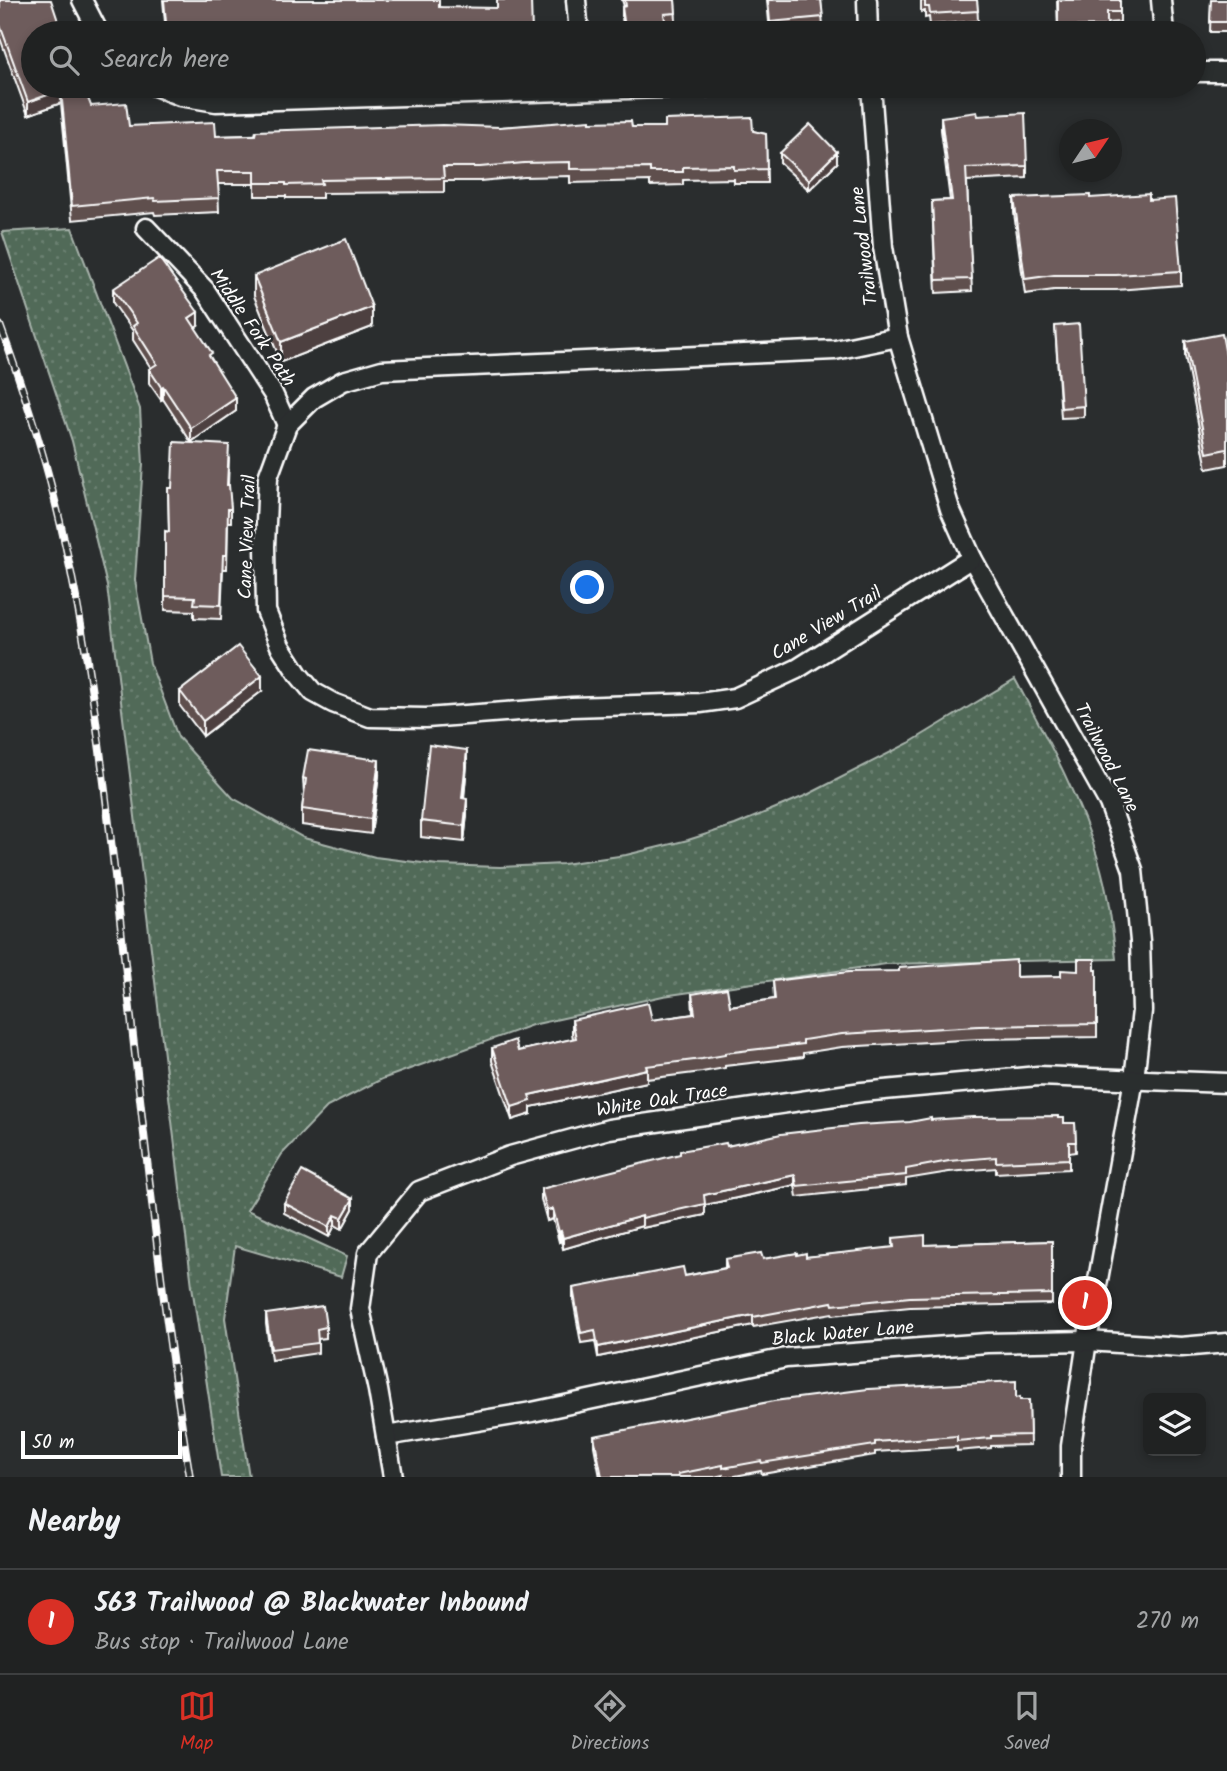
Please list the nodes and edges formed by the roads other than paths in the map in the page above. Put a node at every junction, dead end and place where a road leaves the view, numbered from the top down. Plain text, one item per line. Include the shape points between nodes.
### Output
1 (82, 0) edge
2 (576, 0) edge
3 (867, 0) edge
4 (1161, 0) edge
5 (93, 21) edge
6 (578, 21) edge
7 (868, 21) edge
8 (1163, 21) edge
9 (1206, 72) edge
10 (1227, 72) edge
11 (192, 98) edge
12 (321, 98) edge
13 (872, 98) edge
14 (146, 228) dead end
15 (898, 337) junction
16 (287, 425) junction
17 (972, 558) junction
18 (1134, 1079) junction
19 (1227, 1083) edge
20 (1087, 1341) junction
21 (1227, 1343) edge
22 (386, 1436) junction
23 (393, 1477) edge
24 (1071, 1477) edge

1 - 5 street
2 - 6 street
3 - 7 street
4 - 8 street
9 - 10 street
11 - 12 street via 216,102
13 - 15 street, Trailwood Lane via 883,247
14 - 16 street, Middle Fork Path via 205,290 273,394
15 - 16 street, Cane View Trail via 835,350 382,370 342,381 314,398
15 - 17 street, Trailwood Lane via 950,509
16 - 17 street, Cane View Trail via 268,477 266,611 280,646 313,692 370,718 735,698 797,669
17 - 18 street, Trailwood Lane via 1108,803 1133,870 1142,1011
18 - 19 street, White Oak Trace
18 - 20 street, Trailwood Lane
18 - 22 street, White Oak Trace via 1038,1076 889,1089 609,1129 510,1156 419,1191 368,1254 360,1309
20 - 21 street, Black Water Lane via 1181,1346
20 - 22 street, Black Water Lane via 987,1343 786,1358 532,1412
20 - 24 street, Trailwood Lane via 1071,1446
22 - 23 street, White Oak Trace

